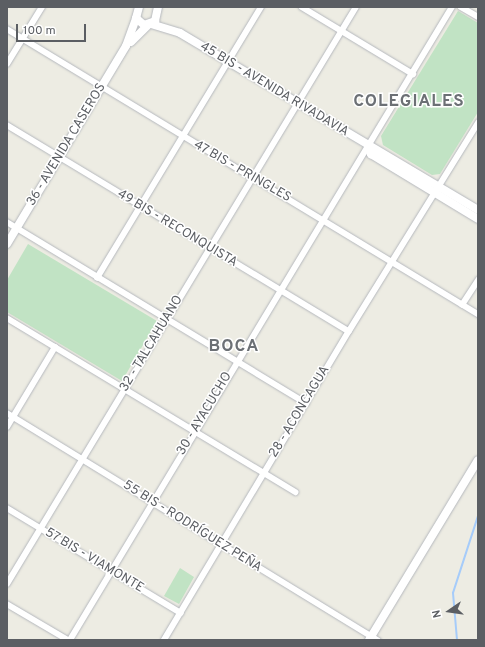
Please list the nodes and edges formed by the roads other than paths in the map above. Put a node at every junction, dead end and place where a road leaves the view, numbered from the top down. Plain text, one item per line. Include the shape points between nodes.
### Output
1 (42, 7) edge
2 (261, 7) edge
3 (302, 7) edge
4 (356, 7) edge
5 (452, 7) edge
6 (461, 7) edge
7 (159, 9) edge
8 (136, 11) edge
9 (478, 17) edge
10 (150, 24) junction
11 (7, 29) edge
12 (341, 31) junction
13 (180, 34) junction
14 (23, 38) junction
15 (126, 46) junction
16 (228, 62) junction
17 (7, 64) edge
18 (413, 74) junction
19 (102, 88) junction
20 (297, 104) junction
21 (478, 123) edge
22 (7, 125) edge
23 (182, 137) junction
24 (368, 147) junction
25 (60, 157) junction
26 (253, 178) junction
27 (437, 190) junction
28 (140, 206) junction
29 (478, 210) edge
30 (478, 219) edge
31 (322, 220) junction
32 (7, 222) edge
33 (17, 228) junction
34 (7, 244) edge
35 (209, 249) junction
36 (392, 261) junction
37 (97, 278) junction
38 (478, 280) edge
39 (280, 290) junction
40 (462, 305) junction
41 (478, 314) edge
42 (7, 318) edge
43 (167, 319) junction
44 (349, 331) junction
45 (55, 347) junction
46 (237, 361) junction
47 (125, 389) junction
48 (306, 402) junction
49 (7, 414) edge
50 (13, 417) junction
51 (7, 427) edge
52 (195, 431) junction
53 (82, 460) junction
54 (478, 460) edge
55 (264, 473) junction
56 (296, 492) dead end
57 (153, 501) junction
58 (7, 508) edge
59 (41, 529) junction
60 (222, 545) junction
61 (112, 572) junction
62 (7, 584) edge
63 (7, 604) edge
64 (181, 613) junction
65 (373, 639) edge
66 (69, 640) edge
67 (164, 640) edge

1 - 14 street
2 - 16 street
3 - 12 street
4 - 12 street, 32 - TALCAHUANO
5 - 18 street, 30 - AYACUCHO
6 - 9 street
7 - 10 main road, 36 - AVENIDA CASEROS
7 - 13 main road, 45 BIS - AVENIDA RIVADAVIA
8 - 10 main road, 45 BIS - AVENIDA RIVADAVIA via 140,24
8 - 15 main road, 36 - AVENIDA CASEROS
10 - 13 main road, 45 BIS - AVENIDA RIVADAVIA
10 - 15 main road, 36 - AVENIDA CASEROS
11 - 14 street, 47 BIS - PRINGLES
12 - 18 street
12 - 20 street, 32 - TALCAHUANO
13 - 16 main road, 45 BIS - AVENIDA RIVADAVIA
14 - 17 street
14 - 19 street, 47 BIS - PRINGLES
15 - 19 main road, 36 - AVENIDA CASEROS
16 - 20 main road, 45 BIS - AVENIDA RIVADAVIA
16 - 23 street
18 - 24 street, 30 - AYACUCHO
19 - 23 street, 47 BIS - PRINGLES
19 - 25 main road, 36 - AVENIDA CASEROS
20 - 24 main road, 45 BIS - AVENIDA RIVADAVIA
20 - 26 street, 32 - TALCAHUANO
21 - 27 street, 28 - ACONCAGUA
22 - 25 street, 49 BIS - RECONQUISTA
23 - 26 street, 47 BIS - PRINGLES
23 - 28 street
24 - 27 main road, 45 BIS - AVENIDA RIVADAVIA via 375,147
24 - 31 street, 30 - AYACUCHO
25 - 28 street, 49 BIS - RECONQUISTA
25 - 33 main road, 36 - AVENIDA CASEROS
26 - 31 street, 47 BIS - PRINGLES
26 - 35 street, 32 - TALCAHUANO
27 - 29 main road, 45 BIS - AVENIDA RIVADAVIA
27 - 30 main road, 45 BIS - AVENIDA RIVADAVIA
27 - 36 street, 28 - ACONCAGUA
28 - 35 street, 49 BIS - RECONQUISTA
28 - 37 street
31 - 36 street, 47 BIS - PRINGLES
31 - 39 street, 30 - AYACUCHO
32 - 33 street
33 - 34 main road, 36 - AVENIDA CASEROS
33 - 37 street
35 - 39 street, 49 BIS - RECONQUISTA
35 - 43 street, 32 - TALCAHUANO
36 - 40 street, 47 BIS - PRINGLES
36 - 44 street, 28 - ACONCAGUA
37 - 43 street
38 - 40 street
39 - 44 street, 49 BIS - RECONQUISTA
39 - 46 street, 30 - AYACUCHO
40 - 41 street, 47 BIS - PRINGLES
42 - 45 street
43 - 46 street
43 - 47 street, 32 - TALCAHUANO
44 - 48 street, 28 - ACONCAGUA
45 - 47 street
45 - 50 street
46 - 48 street
46 - 52 street, 30 - AYACUCHO
47 - 52 street
47 - 53 street, 32 - TALCAHUANO
48 - 55 street, 28 - ACONCAGUA
49 - 50 street, 55 BIS - RODRÍGUEZ PEÑA
50 - 51 street
50 - 53 street, 55 BIS - RODRÍGUEZ PEÑA
52 - 55 street
52 - 57 street, 30 - AYACUCHO
53 - 57 street, 55 BIS - RODRÍGUEZ PEÑA
53 - 59 street, 32 - TALCAHUANO
54 - 65 main road
55 - 56 street
55 - 60 street, 28 - ACONCAGUA
57 - 60 street, 55 BIS - RODRÍGUEZ PEÑA
57 - 61 street, 30 - AYACUCHO
58 - 59 street, 57 BIS - VIAMONTE
59 - 61 street, 57 BIS - VIAMONTE
59 - 62 street, 32 - TALCAHUANO
60 - 64 street, 28 - ACONCAGUA
60 - 65 street, 55 BIS - RODRÍGUEZ PEÑA
61 - 64 street, 57 BIS - VIAMONTE
61 - 66 street, 30 - AYACUCHO
63 - 66 street
64 - 67 street, 28 - ACONCAGUA

